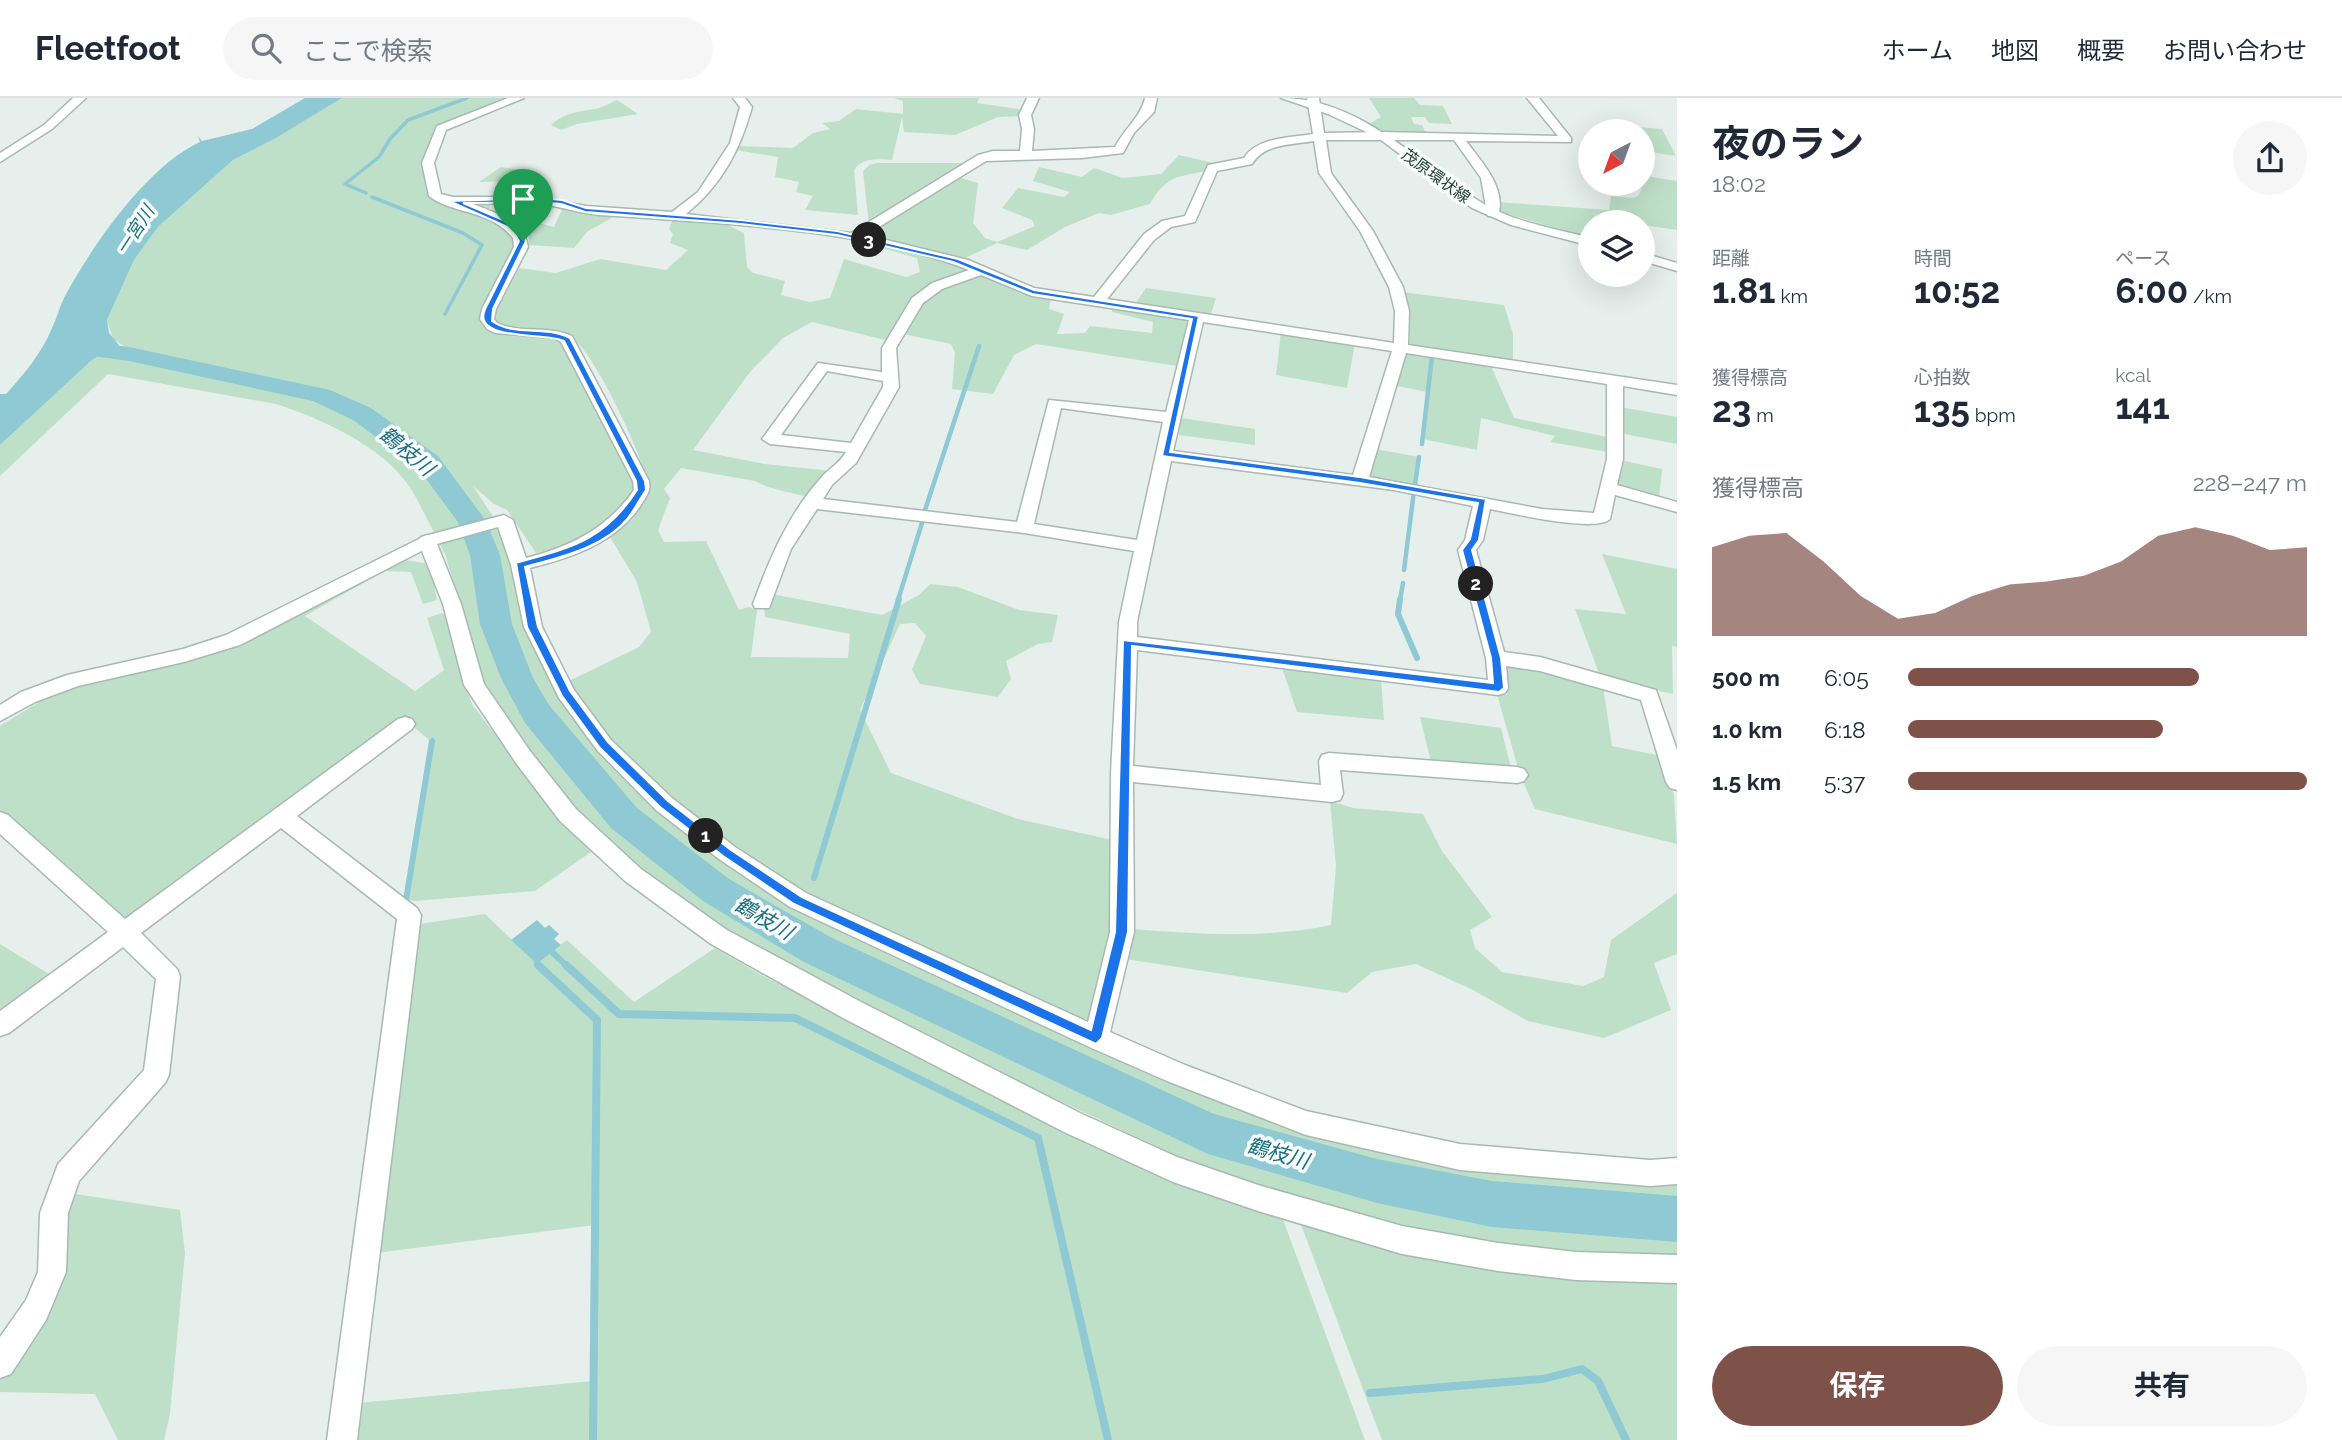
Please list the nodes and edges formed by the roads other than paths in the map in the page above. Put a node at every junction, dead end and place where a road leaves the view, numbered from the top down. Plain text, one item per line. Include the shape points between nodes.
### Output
1 (80, 98) edge
2 (518, 98) edge
3 (739, 98) edge
4 (1033, 98) edge
5 (1151, 98) edge
6 (1287, 98) edge
7 (1532, 98) edge
8 (1315, 102) edge
9 (1381, 135) junction
10 (1318, 136) junction
11 (1457, 137) junction
12 (1026, 153) junction
13 (0, 158) edge
14 (453, 201) junction
15 (1493, 213) junction
16 (675, 216) junction
17 (854, 237) junction
18 (1578, 238) edge
19 (1655, 261) edge
20 (1677, 267) edge
21 (980, 271) junction
22 (1098, 302) junction
23 (1197, 317) junction
24 (1401, 346) junction
25 (892, 378) junction
26 (1615, 381) junction
27 (1677, 390) edge
28 (1172, 418) junction
29 (856, 448) junction
30 (1165, 454) junction
31 (1360, 480) junction
32 (1607, 487) junction
33 (1483, 501) junction
34 (812, 503) junction
35 (1677, 507) edge
36 (1024, 528) junction
37 (432, 540) junction
38 (1143, 547) junction
39 (520, 565) junction
40 (762, 604) dead end
41 (1127, 642) junction
42 (1496, 658) junction
43 (0, 714) edge
44 (405, 724) dead end
45 (1122, 773) junction
46 (1517, 775) dead end
47 (1677, 782) edge
48 (281, 816) junction
49 (0, 821) edge
50 (125, 933) junction
51 (0, 1025) edge
52 (1096, 1038) junction
53 (1677, 1171) edge
54 (1677, 1269) edge
55 (0, 1363) edge
56 (342, 1440) edge

1 - 13 street via 48,127
2 - 14 street via 441,128 428,163 435,196
3 - 16 street via 746,107 736,144 703,194
4 - 12 street via 1025,115
5 - 12 street via 1145,117 1129,131 1119,150
6 - 8 street, 茂原環状線
7 - 11 street via 1567,140
8 - 9 street, 茂原環状線
8 - 10 street
9 - 10 street
9 - 11 street
9 - 15 street, 茂原環状線
10 - 22 street via 1275,142 1254,151 1248,161 1212,168 1190,219 1167,225 1149,237
10 - 24 street via 1325,173 1366,231 1396,287 1402,311
11 - 15 street via 1487,178
12 - 17 street via 982,158
14 - 16 street via 539,200 585,210
14 - 39 street via 514,228 523,241 489,309 488,322 500,331 557,334 567,339 641,481 642,490 633,506 609,531 573,550
15 - 18 street, 茂原環状線
16 - 17 street
17 - 21 street via 956,260
19 - 20 street
21 - 22 street via 1032,292
21 - 25 street via 922,294 887,355
22 - 23 street
23 - 24 street
23 - 28 street
24 - 26 street
24 - 31 street
25 - 29 street
25 - 29 street via 823,366 770,439
26 - 27 street
26 - 32 street via 1615,459
28 - 30 street
28 - 36 street via 1055,403
29 - 34 street
30 - 31 street
30 - 38 street
31 - 33 street
32 - 33 street via 1601,519 1542,514
32 - 35 street
33 - 42 street via 1474,540 1467,550
34 - 36 street
34 - 40 street via 782,549
36 - 38 street
37 - 39 street via 504,520
37 - 43 street via 233,640 74,680 28,697
37 - 54 street via 474,685 523,757 568,815 633,874 719,937 852,1010 1173,1169 1402,1240 1576,1266
38 - 41 street
39 - 52 street via 533,627 566,693 604,745 664,804 798,900
41 - 42 street via 1499,688
41 - 45 street
42 - 47 street via 1550,667 1649,695
44 - 48 street
45 - 46 street via 1332,794 1329,761
45 - 52 street via 1122,932
48 - 50 street
48 - 56 street via 409,915
49 - 50 street
50 - 51 street
50 - 55 street via 168,976 156,1075 68,1173 54,1213 52,1272 36,1310
52 - 53 street via 1319,1126 1460,1157 1650,1173

